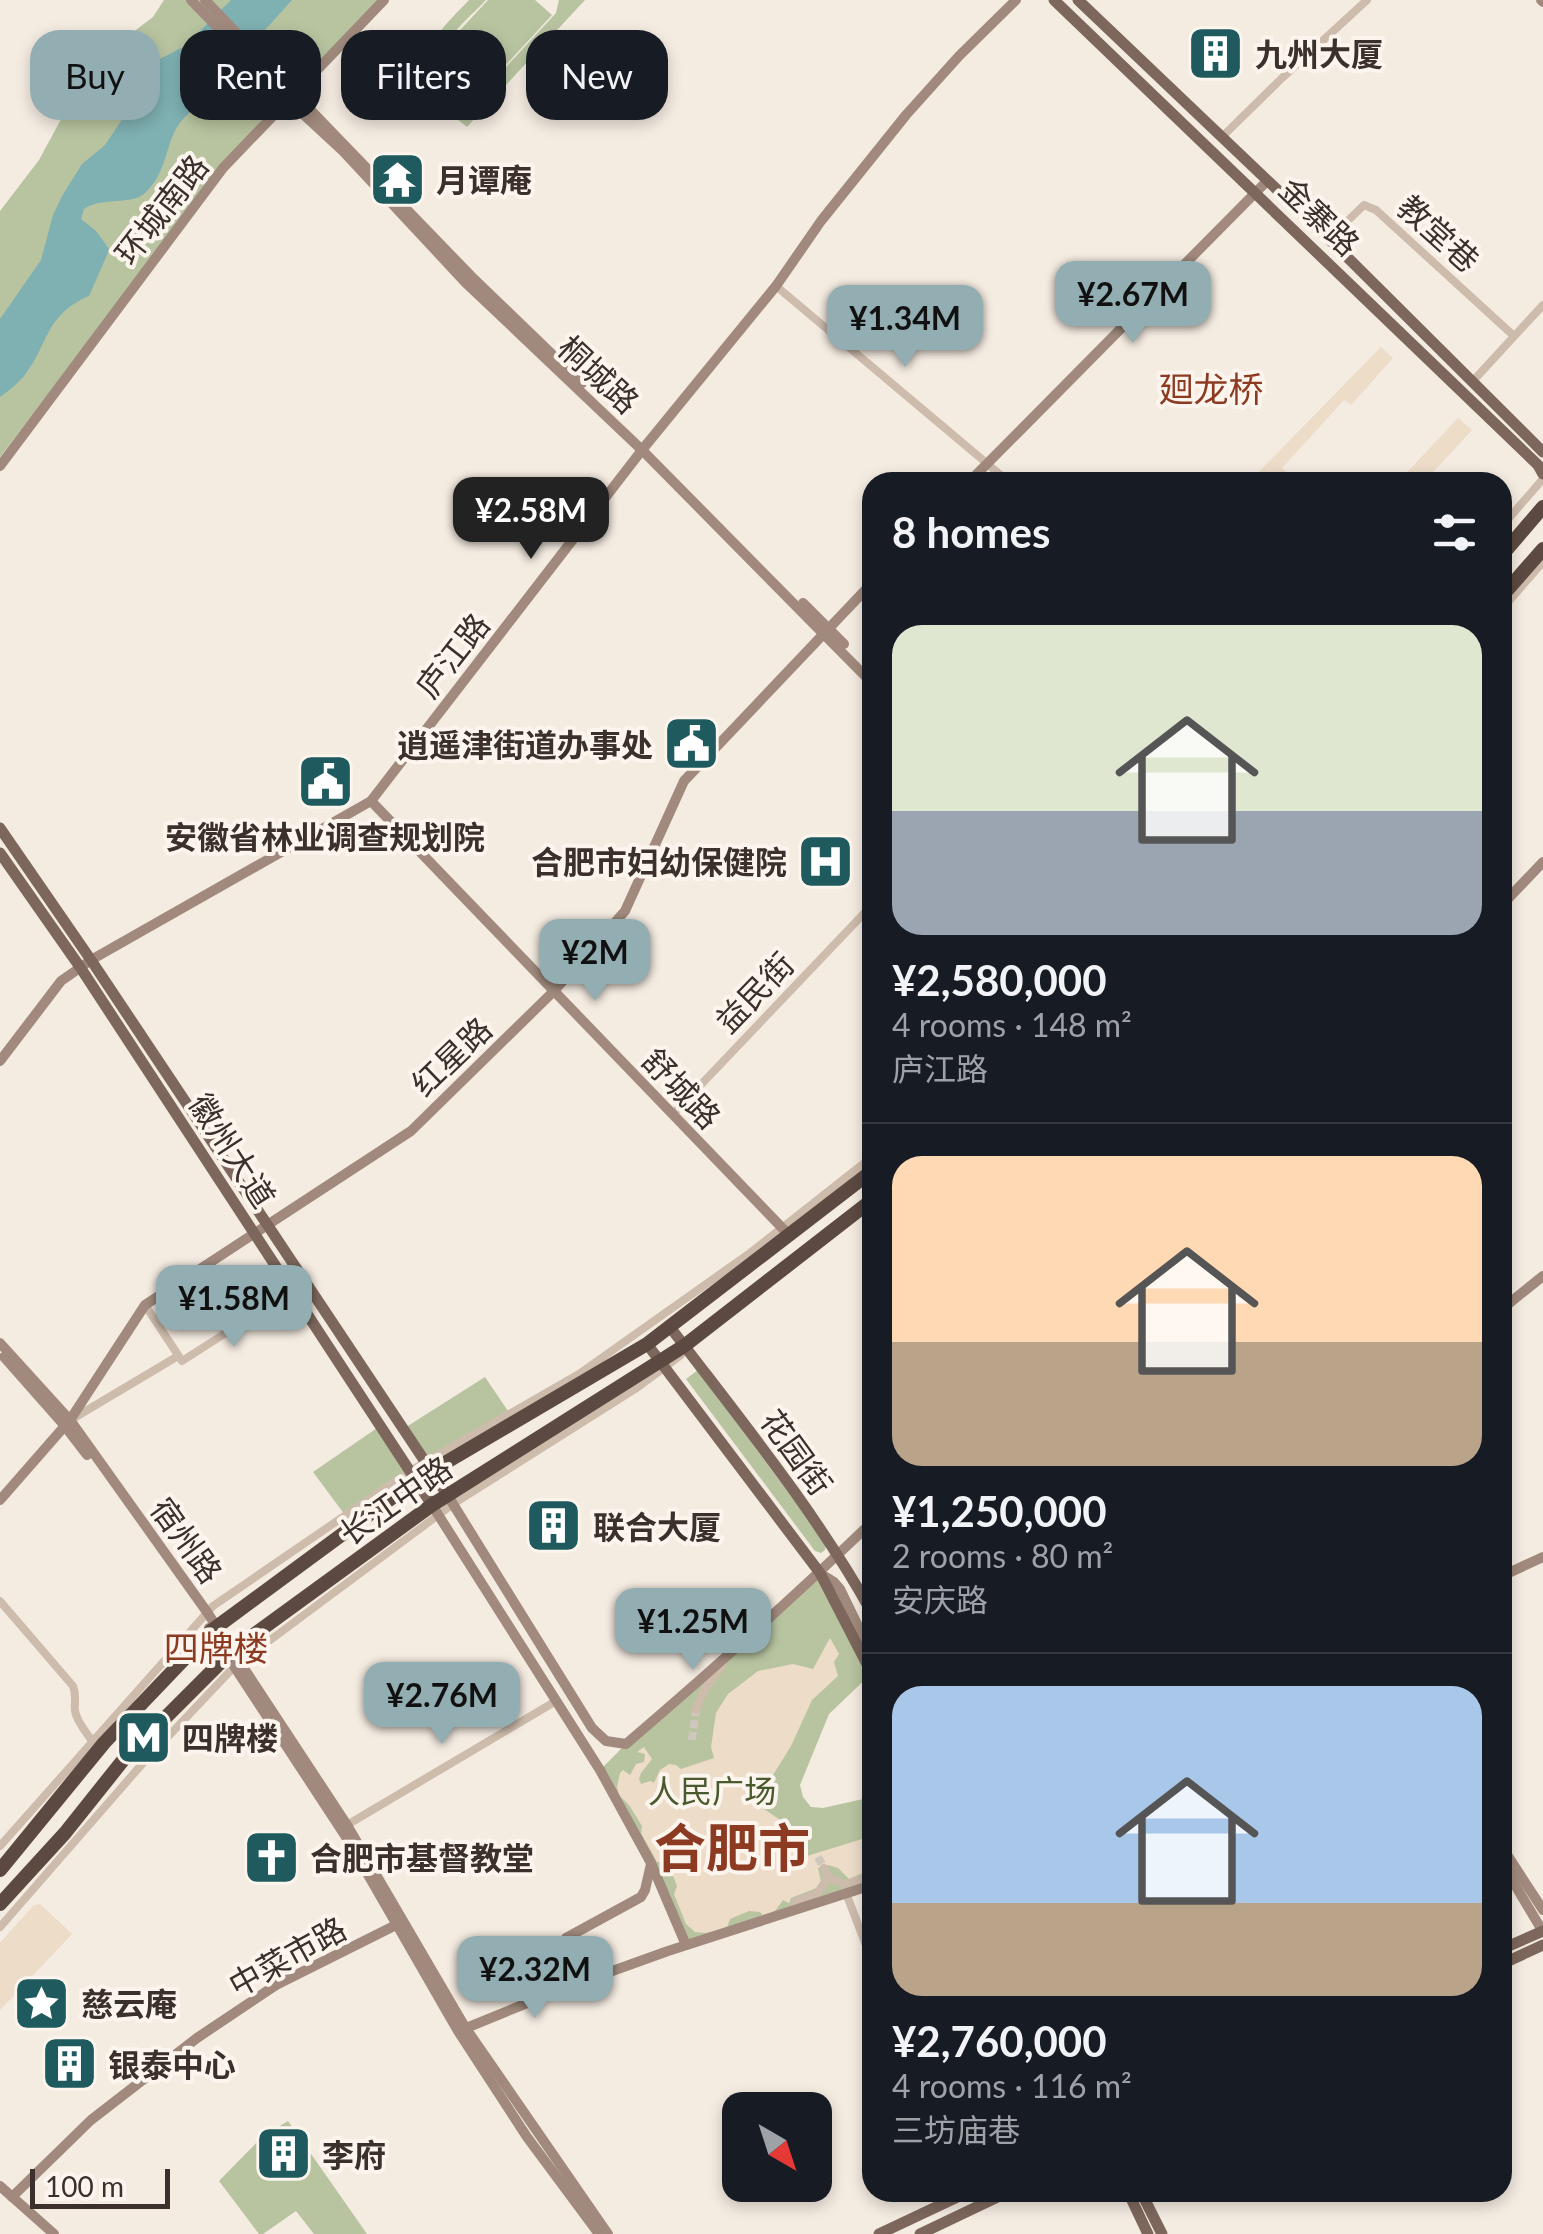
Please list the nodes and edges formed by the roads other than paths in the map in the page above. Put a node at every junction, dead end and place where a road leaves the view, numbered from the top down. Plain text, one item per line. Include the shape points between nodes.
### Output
1 (191, 0) edge
2 (205, 0) edge
3 (384, 0) edge
4 (1016, 0) edge
5 (1054, 0) edge
6 (1078, 0) edge
7 (1367, 0) edge
8 (222, 30) edge
9 (232, 30) edge
10 (312, 120) edge
11 (1226, 134) dead end
12 (1268, 181) junction
13 (1256, 192) junction
14 (1329, 240) junction
15 (776, 286) junction
16 (1543, 304) edge
17 (1514, 336) junction
18 (1472, 381) junction
19 (644, 447) junction
20 (1543, 452) edge
21 (988, 464) junction
22 (0, 466) edge
23 (980, 472) edge
24 (997, 472) edge
25 (1543, 477) edge
26 (1543, 508) edge
27 (1512, 514) edge
28 (1512, 544) edge
29 (1543, 549) edge
30 (1543, 562) edge
31 (1512, 585) edge
32 (862, 594) edge
33 (1512, 598) edge
34 (827, 631) junction
35 (862, 664) edge
36 (862, 671) edge
37 (371, 801) junction
38 (0, 828) edge
39 (0, 853) edge
40 (1543, 862) edge
41 (1512, 895) edge
42 (862, 916) edge
43 (86, 964) junction
44 (554, 991) junction
45 (0, 1061) edge
46 (673, 1114) junction
47 (862, 1166) edge
48 (862, 1178) edge
49 (862, 1211) edge
50 (267, 1224) junction
51 (786, 1232) junction
52 (254, 1233) junction
53 (1543, 1276) edge
54 (285, 1280) junction
55 (1512, 1302) edge
56 (145, 1305) junction
57 (670, 1328) junction
58 (0, 1342) edge
59 (646, 1344) junction
60 (686, 1349) junction
61 (0, 1353) edge
62 (178, 1356) junction
63 (662, 1365) junction
64 (67, 1422) junction
65 (428, 1467) junction
66 (413, 1476) junction
67 (0, 1500) edge
68 (450, 1500) junction
69 (435, 1510) junction
70 (862, 1532) edge
71 (837, 1556) junction
72 (1543, 1556) edge
73 (1512, 1571) edge
74 (820, 1574) junction
75 (862, 1597) edge
76 (0, 1601) edge
77 (205, 1614) junction
78 (214, 1629) junction
79 (862, 1634) edge
80 (862, 1655) edge
81 (728, 1656) junction
82 (233, 1658) junction
83 (556, 1701) junction
84 (696, 1710) tunnel mouth
85 (92, 1741) junction
86 (347, 1826) junction
87 (0, 1846) edge
88 (1512, 1862) edge
89 (651, 1864) junction
90 (0, 1870) edge
91 (862, 1878) edge
92 (1512, 1880) edge
93 (862, 1887) edge
94 (846, 1893) junction
95 (0, 1904) edge
96 (1543, 1910) edge
97 (792, 1911) junction
98 (400, 1923) junction
99 (0, 1927) edge
100 (1543, 1931) edge
101 (862, 1935) edge
102 (686, 1945) junction
103 (1512, 1945) edge
104 (1543, 1945) edge
105 (1512, 1959) edge
106 (580, 1983) junction
107 (462, 2029) junction
108 (0, 2186) edge
109 (12, 2197) junction
110 (947, 2202) edge
111 (987, 2202) edge
112 (1133, 2202) edge
113 (1146, 2202) edge
114 (54, 2234) edge
115 (598, 2234) edge
116 (608, 2234) edge
117 (880, 2234) edge
118 (920, 2234) edge
119 (1148, 2234) edge
120 (1162, 2234) edge

1 - 8 street, bridge
2 - 9 street, bridge
3 - 22 street, 环城南路 via 223,168
4 - 15 street, 庐江路 via 906,115
5 - 13 main road, 金寨路
6 - 12 main road, 金寨路
7 - 11 street
10 - 19 street, 桐城路 via 465,282
12 - 13 street
12 - 14 main road, 金寨路
13 - 21 street
13 - 25 main road, 金寨路
14 - 17 street, 教堂巷 via 1364,205 1376,210
14 - 18 main road, 金寨路
15 - 19 street, 庐江路
15 - 21 street
16 - 17 street
17 - 18 street
18 - 20 main road, 金寨路
19 - 34 street, 桐城路
19 - 37 street, 庐江路
21 - 23 street
21 - 24 street
25 - 27 street
26 - 28 highway
29 - 31 highway
30 - 33 street
32 - 34 street, 红星路
34 - 35 street, 桐城路
34 - 36 street, 桐城路
34 - 44 street, 红星路 via 684,781 624,911
37 - 43 street, 庐江路
37 - 44 street, 舒城路
38 - 43 main road, 徽州大道
39 - 43 main road, 徽州大道
40 - 41 street
42 - 46 street, 益民街
43 - 45 street, 庐江路 via 61,981
43 - 50 main road, 徽州大道
43 - 52 main road, 徽州大道
44 - 46 street, 舒城路
44 - 50 street, 红星路 via 410,1130
46 - 51 street, 舒城路
47 - 51 street
48 - 51 highway, 长江中路
49 - 60 highway, 长江中路
50 - 52 street, 红星路
50 - 65 main road, 徽州大道
51 - 57 highway, 长江中路
51 - 65 street via 579,1374
52 - 54 main road, 徽州大道
52 - 56 street, 红星路
53 - 55 street
54 - 62 street via 237,1312 243,1322 182,1361
54 - 66 main road, 徽州大道
56 - 62 street
56 - 64 street, 红星路
57 - 59 highway, 长江中路
57 - 60 main road, 花园街
58 - 64 street, 宿州路
59 - 63 main road, 花园街
59 - 65 highway, 长江中路
60 - 63 highway, 长江中路
60 - 71 main road, 花园街
61 - 64 street, 宿州路
62 - 64 street
63 - 68 highway, 长江中路
63 - 74 main road, 花园街
64 - 67 street, 红星路
64 - 77 street, 宿州路
65 - 66 highway, 长江中路
65 - 68 main road, 徽州大道
66 - 69 main road, 徽州大道
66 - 77 street
66 - 78 highway, 长江中路
68 - 69 highway, 长江中路
68 - 81 street, 徽州大道 via 606,1741 626,1744
69 - 82 highway, 长江中路
69 - 83 street, 徽州大道
70 - 71 street
71 - 74 street
71 - 75 main road, 花园街
72 - 73 street
74 - 79 street, 花园街 via 840,1589
74 - 80 main road, 花园街
74 - 81 street
76 - 85 street via 74,1686 75,1712
77 - 78 street, 宿州路
77 - 85 street
78 - 82 street, 宿州路
78 - 90 highway, 长江中路 via 104,1742
81 - 84 street
82 - 86 street, 宿州路
82 - 95 highway, 长江中路 via 124,1759
82 - 98 street, 宿州路
82 - 99 street
83 - 86 street
83 - 89 street, 徽州大道
85 - 87 street
86 - 98 street, 宿州路
88 - 96 street
89 - 102 street, 徽州大道
89 - 106 street via 641,1896 566,1938 572,1976
91 - 97 street via 844,1884 826,1872 817,1894 796,1901
92 - 100 street
93 - 94 street
94 - 97 street
94 - 101 street
97 - 102 street
98 - 107 street, 宿州路
98 - 109 street, 中菜市路 via 276,1985 197,2038 91,2120
100 - 103 main road
102 - 106 street
104 - 105 main road
106 - 107 street
107 - 115 street, 宿州路 via 526,2137
107 - 116 street, 宿州路
108 - 109 street
109 - 114 street
110 - 117 main road
111 - 118 main road
112 - 119 main road
113 - 120 main road

